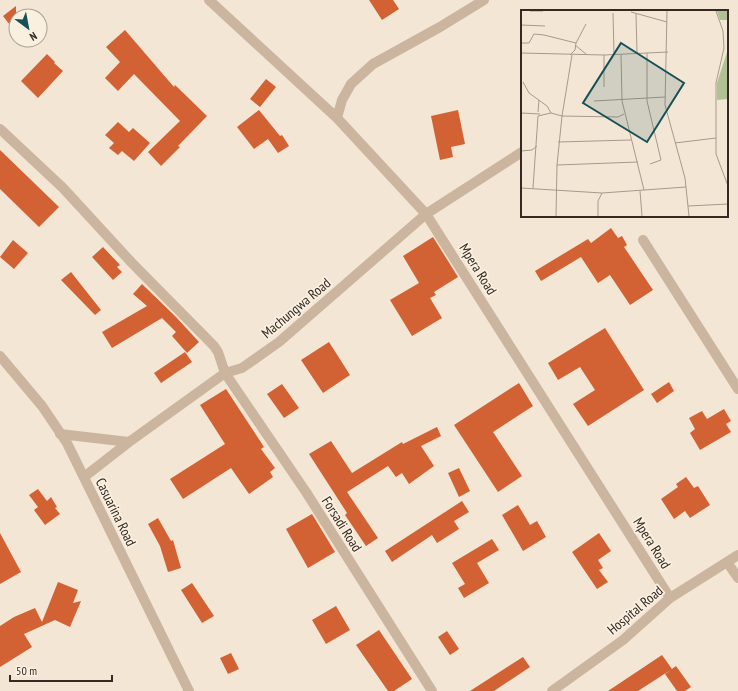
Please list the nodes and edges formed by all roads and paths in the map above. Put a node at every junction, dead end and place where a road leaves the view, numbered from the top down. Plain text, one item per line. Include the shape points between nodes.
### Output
1 (209, 0) edge
2 (484, 0) edge
3 (337, 118) junction
4 (0, 129) edge
5 (521, 153) edge
6 (426, 214) junction
7 (643, 240) dead end
8 (0, 356) edge
9 (225, 373) junction
10 (738, 389) edge
11 (60, 434) junction
12 (129, 442) junction
13 (84, 477) junction
14 (738, 555) edge
15 (727, 562) junction
16 (738, 578) edge
17 (670, 598) junction
18 (189, 691) edge
19 (432, 691) edge
20 (552, 691) edge

1 - 3 street, Mpera Road
2 - 3 street via 373,64 351,84 342,100
3 - 6 street, Mpera Road
4 - 9 street, Forsadi Road via 63,188 214,346
5 - 6 street, Machungwa Road
6 - 9 street, Machungwa Road via 279,342 242,368
6 - 17 street, Mpera Road
7 - 10 street
8 - 11 street, Casuarina Road via 42,406
9 - 12 street, Machungwa Road
9 - 19 street, Forsadi Road via 306,492
11 - 12 street
11 - 13 street, Casuarina Road
12 - 13 street, Machungwa Road
13 - 18 street, Casuarina Road
14 - 15 street, Hospital Road
15 - 16 street
15 - 17 street, Hospital Road
17 - 20 street, Hospital Road via 623,640

